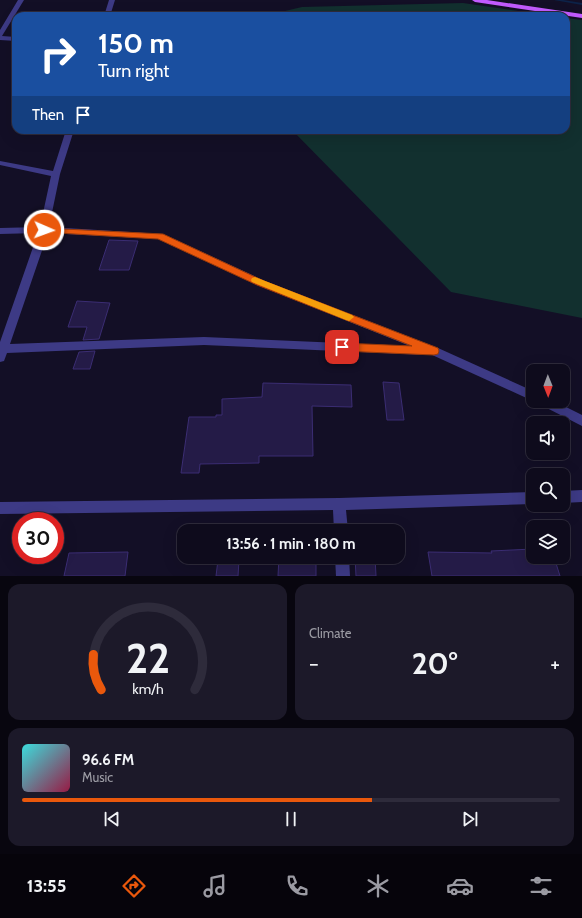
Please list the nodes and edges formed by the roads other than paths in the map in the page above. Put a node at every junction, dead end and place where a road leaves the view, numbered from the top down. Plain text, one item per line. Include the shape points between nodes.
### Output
1 (21, 0) edge
2 (112, 0) edge
3 (475, 0) edge
4 (14, 12) edge
5 (108, 12) edge
6 (555, 12) edge
7 (570, 14) edge
8 (12, 15) edge
9 (582, 16) edge
10 (0, 36) edge
11 (12, 38) edge
12 (69, 134) edge
13 (0, 163) edge
14 (56, 174) junction
15 (0, 230) edge
16 (44, 230) junction
17 (434, 351) junction
18 (1, 352) edge
19 (526, 393) edge
20 (557, 408) edge
21 (582, 421) edge
22 (582, 496) edge
23 (570, 497) edge
24 (526, 498) edge
25 (339, 504) junction
26 (0, 508) edge
27 (340, 524) edge
28 (342, 564) edge
29 (343, 576) edge

1 - 4 street
2 - 5 street
3 - 6 main road
7 - 9 main road
8 - 10 street
10 - 11 street
12 - 14 street
13 - 14 street
14 - 16 street
15 - 16 street
16 - 17 street via 160,236 261,283
16 - 18 street
17 - 18 street via 204,341
17 - 19 street
20 - 21 street
22 - 23 street
24 - 25 street
25 - 26 street
25 - 27 street
28 - 29 street

